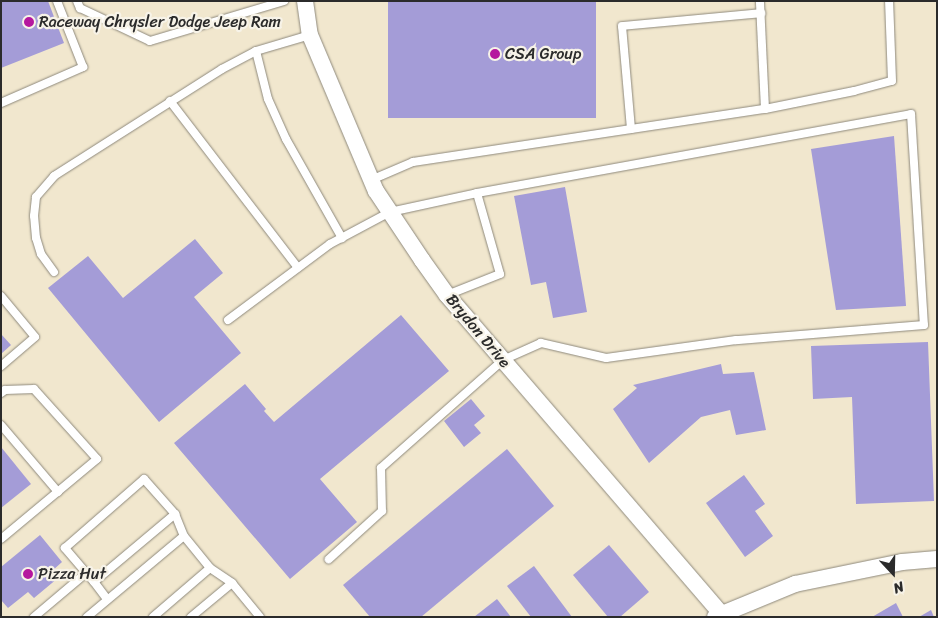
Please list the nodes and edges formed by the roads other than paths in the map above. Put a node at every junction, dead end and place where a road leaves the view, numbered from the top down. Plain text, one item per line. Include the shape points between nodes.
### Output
1 (57, 1) edge
2 (77, 1) edge
3 (284, 1) edge
4 (304, 1) edge
5 (760, 1) edge
6 (889, 1) edge
7 (760, 13) junction
8 (310, 35) junction
9 (256, 51) junction
10 (170, 101) junction
11 (1, 103) edge
12 (765, 109) junction
13 (631, 129) junction
14 (371, 180) junction
15 (477, 193) junction
16 (390, 212) junction
17 (342, 238) junction
18 (298, 268) junction
19 (54, 272) dead end
20 (447, 295) junction
21 (1, 296) edge
22 (228, 320) dead end
23 (503, 360) junction
24 (1, 366) edge
25 (1, 393) edge
26 (1, 426) edge
27 (58, 492) junction
28 (175, 514) junction
29 (184, 536) junction
30 (1, 540) edge
31 (329, 558) dead end
32 (937, 559) edge
33 (210, 568) junction
34 (86, 573) junction
35 (94, 582) junction
36 (232, 583) junction
37 (107, 599) junction
38 (720, 615) edge
39 (34, 617) edge
40 (87, 617) edge
41 (153, 617) edge
42 (191, 617) edge
43 (260, 617) edge

1 - 11 lane via 83,68
2 - 3 lane via 80,8 150,41
4 - 8 street, Brydon Drive
5 - 7 lane
6 - 12 lane via 892,81
7 - 12 lane
7 - 13 lane via 622,26
8 - 9 lane
8 - 14 street, Brydon Drive
9 - 10 lane
9 - 17 lane via 268,99 286,139
10 - 18 lane
10 - 19 lane via 54,176 36,197 36,238 41,254
12 - 13 lane
13 - 14 lane via 413,162
14 - 16 street, Brydon Drive
15 - 16 lane
15 - 20 lane via 500,274
15 - 23 lane via 911,114 924,325 736,340 606,358 541,343
16 - 17 lane
16 - 20 street, Brydon Drive
17 - 18 lane
18 - 22 lane
20 - 23 street, Brydon Drive
21 - 24 lane via 35,337
23 - 31 lane via 381,468 382,511
23 - 38 street, Brydon Drive
25 - 27 lane via 4,390 34,389 97,459
26 - 27 lane
27 - 30 lane
28 - 29 lane
28 - 34 lane via 144,479 65,548
28 - 35 lane
29 - 33 lane
29 - 37 lane
32 - 38 street via 902,562 795,584
33 - 36 lane
33 - 41 lane
34 - 35 lane
34 - 39 lane
35 - 37 lane
36 - 42 lane
36 - 43 lane
37 - 40 lane

